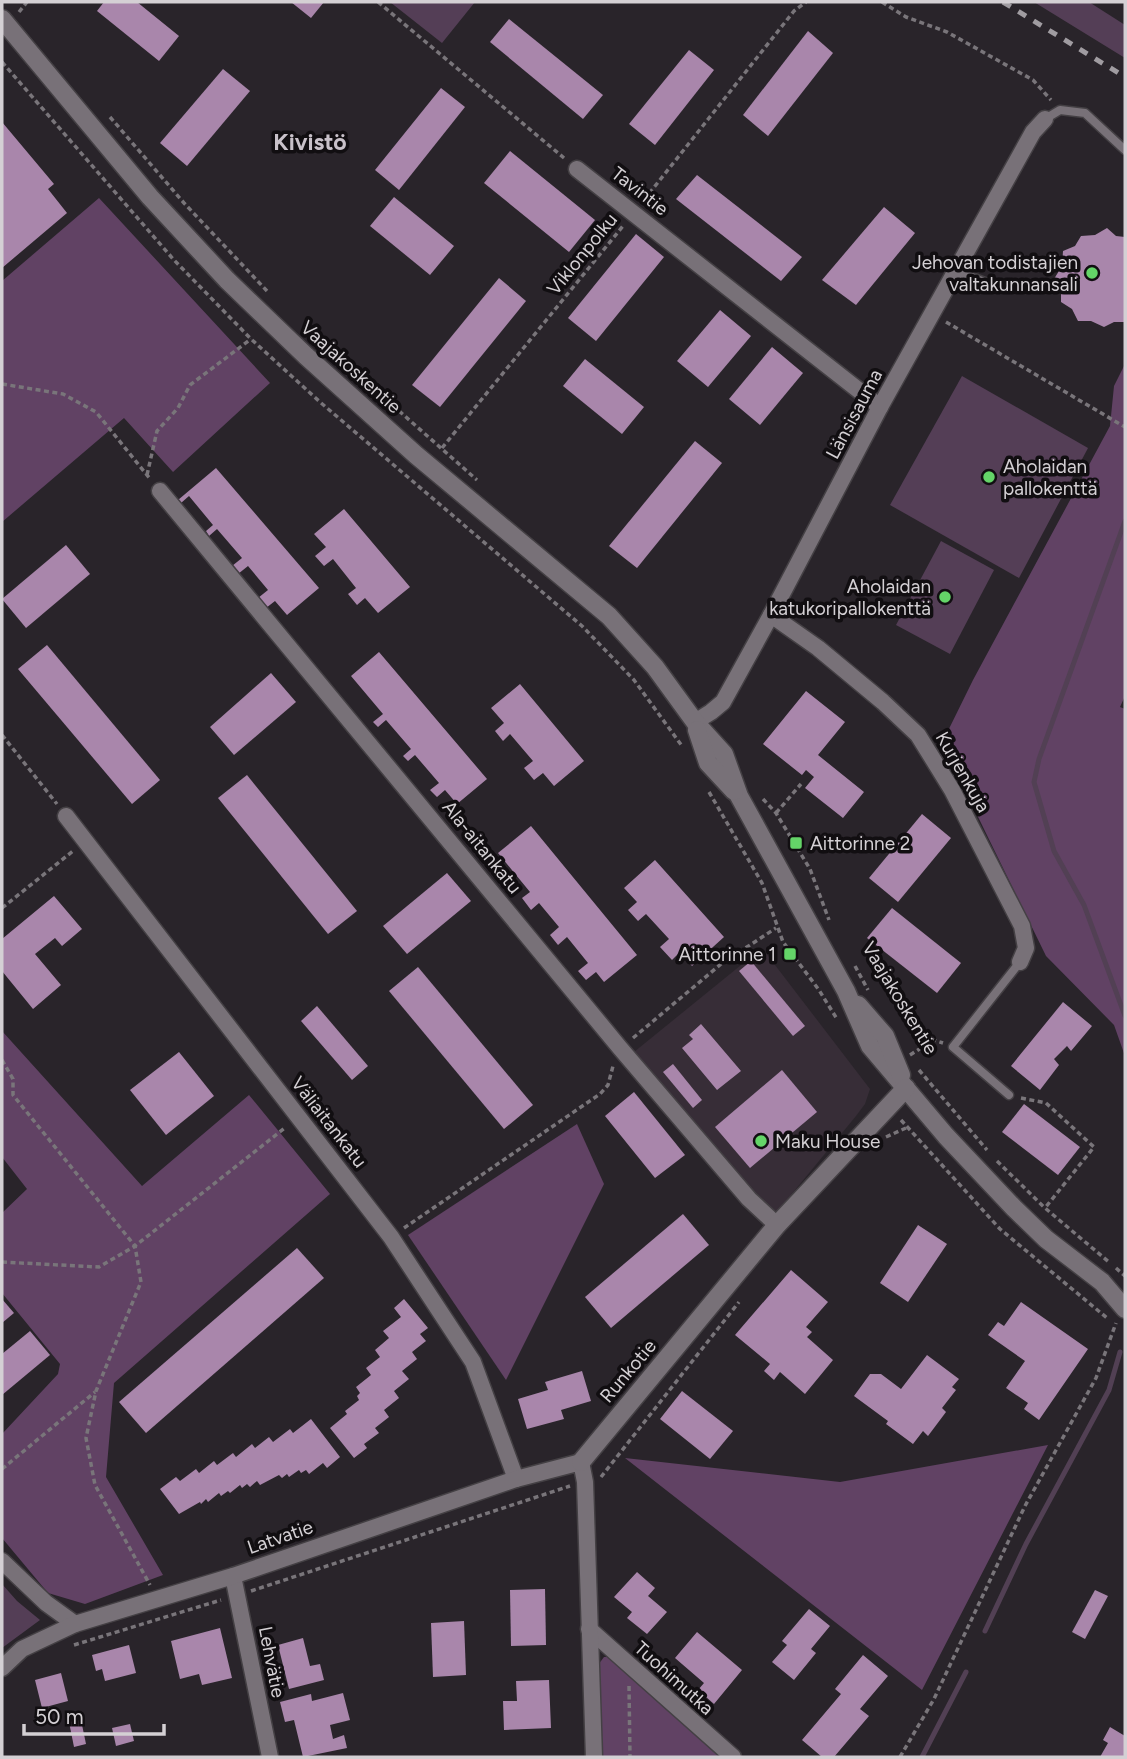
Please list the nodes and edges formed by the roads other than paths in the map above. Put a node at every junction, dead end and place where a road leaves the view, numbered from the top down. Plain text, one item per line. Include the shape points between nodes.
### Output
1 (10, 16) edge
2 (1045, 119) joint
3 (1125, 149) edge
4 (577, 169) road end
5 (956, 271) junction
6 (995, 286) dead end
7 (880, 407) junction
8 (160, 491) road end
9 (771, 615) junction
10 (695, 722) junction
11 (66, 816) road end
12 (1020, 962) joint
13 (906, 1088) junction
14 (1009, 1095) road end
15 (777, 1225) junction
16 (1102, 1282) junction
17 (1125, 1292) edge
18 (1120, 1317) edge
19 (581, 1462) junction
20 (516, 1479) junction
21 (2, 1561) edge
22 (233, 1576) junction
23 (75, 1624) junction
24 (589, 1629) junction
25 (2, 1668) edge
26 (270, 1757) edge
27 (594, 1757) edge
28 (733, 1757) edge

1 - 10 main road, Vaajakoskentie via 150,197 227,280 416,455 609,616 655,667
2 - 3 lane via 1060,110 1085,113
2 - 5 street, Länsisauma via 1033,132
4 - 7 street, Tavintie
5 - 6 lane
5 - 7 street, Länsisauma
7 - 9 street, Länsisauma
8 - 15 street, Ala-aitankatu via 620,1048
9 - 10 street, Länsisauma via 723,702
9 - 12 street, Kurjenkuja via 818,648 918,735 952,790 1021,926 1026,948
10 - 13 main road, Vaajakoskentie via 708,763 739,796 846,991 885,1036
11 - 20 street, Väliaitankatu via 391,1237 473,1362
12 - 14 lane via 953,1047
13 - 15 main road, Runkotie
13 - 16 main road, Vaajakoskentie via 1014,1208
15 - 19 main road, Runkotie
16 - 17 main road, Vaajakoskentie
16 - 18 main road, Vaajakoskentie
19 - 20 street, Latvatie
19 - 24 street
20 - 22 street, Latvatie
21 - 23 street
22 - 23 street, Latvatie
22 - 26 street, Lehvätie
23 - 25 street, Latvatie via 22,1648
24 - 27 street
24 - 28 street, Tuohimutka

